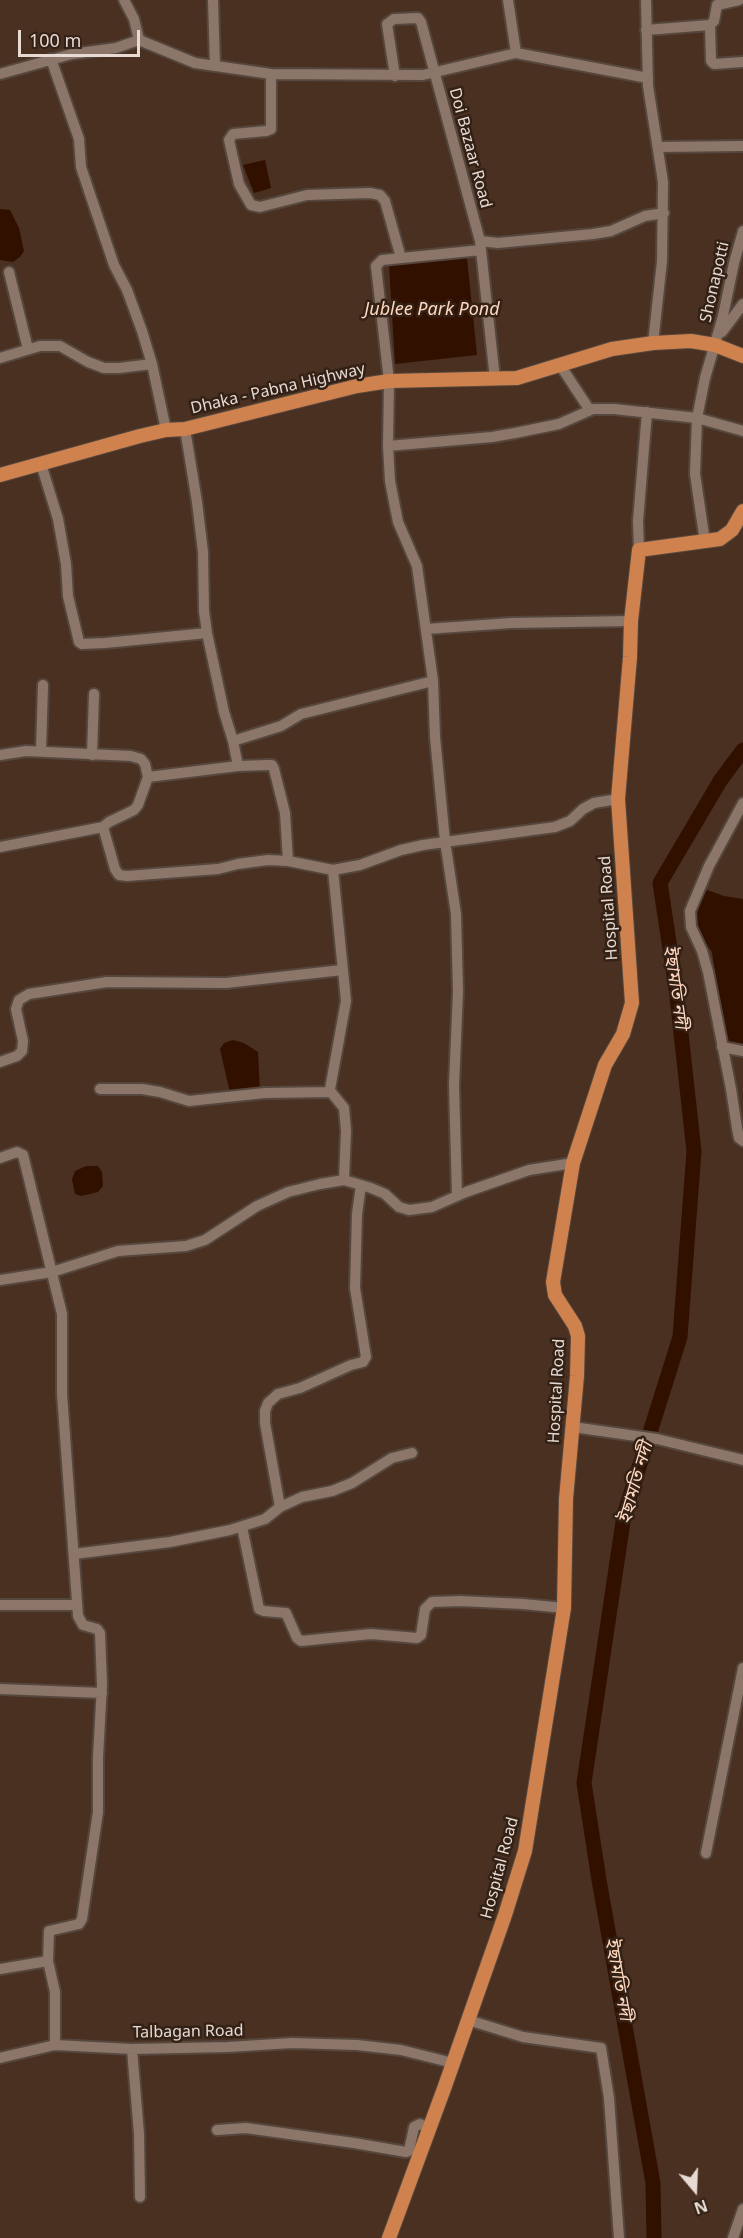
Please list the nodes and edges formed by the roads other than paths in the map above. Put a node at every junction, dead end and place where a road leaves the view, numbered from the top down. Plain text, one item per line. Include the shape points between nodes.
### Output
1 (124, 0) edge
2 (213, 0) edge
3 (508, 0) edge
4 (646, 0) edge
5 (739, 0) edge
6 (710, 25) junction
7 (646, 30) junction
8 (139, 40) junction
9 (516, 52) junction
10 (51, 59) junction
11 (743, 62) edge
12 (215, 65) junction
13 (435, 73) junction
14 (0, 74) edge
15 (271, 74) junction
16 (394, 76) junction
17 (648, 78) junction
18 (743, 146) edge
19 (658, 147) junction
20 (664, 213) junction
21 (743, 231) edge
22 (479, 241) junction
23 (401, 258) junction
24 (9, 272) dead end
25 (743, 304) edge
26 (716, 342) junction
27 (653, 343) junction
28 (28, 350) junction
29 (743, 356) edge
30 (0, 358) edge
31 (152, 364) junction
32 (561, 365) junction
33 (495, 379) junction
34 (389, 381) junction
35 (589, 409) junction
36 (647, 412) junction
37 (697, 418) junction
38 (185, 429) junction
39 (166, 430) junction
40 (743, 431) edge
41 (388, 446) junction
42 (41, 464) junction
43 (0, 476) edge
44 (743, 511) edge
45 (705, 542) junction
46 (639, 550) junction
47 (631, 621) junction
48 (426, 629) junction
49 (207, 633) junction
50 (433, 681) junction
51 (43, 685) dead end
52 (94, 694) dead end
53 (233, 741) junction
54 (41, 752) junction
55 (0, 755) edge
56 (92, 755) junction
57 (238, 766) junction
58 (148, 777) junction
59 (618, 800) junction
60 (743, 803) edge
61 (103, 827) junction
62 (445, 841) junction
63 (0, 847) edge
64 (288, 861) junction
65 (333, 870) junction
66 (342, 970) junction
67 (722, 1047) junction
68 (743, 1051) edge
69 (0, 1062) edge
70 (100, 1089) dead end
71 (331, 1092) junction
72 (743, 1141) edge
73 (0, 1158) edge
74 (573, 1163) junction
75 (344, 1180) junction
76 (361, 1185) junction
77 (458, 1196) junction
78 (52, 1272) junction
79 (0, 1280) edge
80 (573, 1427) junction
81 (412, 1454) dead end
82 (743, 1460) edge
83 (280, 1507) junction
84 (242, 1527) junction
85 (74, 1554) junction
86 (0, 1605) edge
87 (77, 1605) junction
88 (564, 1608) junction
89 (743, 1668) edge
90 (0, 1689) edge
91 (102, 1694) junction
92 (706, 1853) dead end
93 (48, 1961) junction
94 (0, 1969) edge
95 (468, 2020) junction
96 (55, 2045) junction
97 (132, 2049) junction
98 (0, 2058) edge
99 (453, 2063) junction
100 (429, 2128) junction
101 (217, 2130) dead end
102 (140, 2197) dead end
103 (743, 2209) edge
104 (388, 2238) edge
105 (619, 2238) edge
106 (733, 2238) edge

1 - 8 street
2 - 12 street
3 - 9 street
4 - 7 street
5 - 6 street via 717,5
6 - 7 street
6 - 11 street via 711,61
7 - 17 street
8 - 10 street
8 - 12 street via 195,63
9 - 13 street
9 - 17 street
10 - 14 street
10 - 31 street via 79,139 81,166 92,200
12 - 15 street
13 - 16 street
13 - 16 street, Doi Bazaar Road via 422,22 414,17 394,19 387,24
13 - 22 street, Doi Bazaar Road
15 - 16 street
15 - 23 street via 271,129 233,134 229,140 239,184 251,205 260,207 307,195 380,195
17 - 19 street
18 - 19 street
19 - 20 street
20 - 22 street via 593,234 498,243
20 - 27 street
21 - 26 street, Shonapotti
22 - 23 street
22 - 33 street, Doi Bazaar Road
23 - 34 street via 382,260 376,266
24 - 28 street
25 - 26 street, Shonapotti
26 - 27 main road, Dhaka - Pabna Highway
26 - 29 main road, Dhaka - Pabna Highway
26 - 37 street
27 - 32 main road, Dhaka - Pabna Highway via 612,349
28 - 30 street
28 - 31 street via 60,346 104,368
31 - 39 street
32 - 33 main road, Dhaka - Pabna Highway via 517,378
32 - 35 street
33 - 34 main road, Dhaka - Pabna Highway
34 - 38 main road, Dhaka - Pabna Highway
34 - 41 street
35 - 36 street
35 - 41 street via 559,424 514,433
36 - 37 street
36 - 46 street
37 - 40 street
37 - 45 street via 695,474
38 - 39 main road, Dhaka - Pabna Highway
38 - 49 street via 203,552
39 - 42 main road, Dhaka - Pabna Highway
41 - 48 street via 398,522 417,566
42 - 43 main road, Dhaka - Pabna Highway
42 - 49 street via 58,519 68,596 79,642
44 - 45 main road via 732,530 720,539
45 - 46 main road
46 - 47 main road, Hospital Road
47 - 48 street
47 - 59 main road, Hospital Road
48 - 50 street
49 - 53 street
50 - 53 street via 301,714 281,726
50 - 62 street
51 - 54 street
52 - 56 street
53 - 57 street
54 - 55 street
54 - 56 street
56 - 58 street via 141,759
57 - 58 street
57 - 64 street via 272,765 285,813
58 - 61 street via 134,810
59 - 62 street via 594,803 555,827
59 - 74 main road, Hospital Road via 632,1003 623,1034 604,1065
60 - 67 street via 690,911 691,927 708,972
61 - 63 street
61 - 64 street via 115,869 127,876
62 - 65 street
62 - 77 street via 456,914 454,1085
64 - 65 street
65 - 66 street
66 - 69 street via 226,983 107,982 29,994 19,1000 16,1010 22,1051
66 - 71 street via 346,1001
67 - 68 street
67 - 72 street via 739,1138
70 - 71 street via 142,1089 189,1101 265,1093
71 - 75 street via 344,1108
73 - 78 street via 17,1152 22,1155
74 - 77 street via 529,1170
74 - 80 main road, Hospital Road via 553,1282 555,1295 578,1336
75 - 76 street
75 - 78 street via 288,1192 257,1206 205,1240 186,1246 118,1251
76 - 77 street via 385,1194 399,1207 409,1210 432,1207
76 - 83 street via 355,1288 366,1357 363,1362 278,1394 268,1403 265,1423
78 - 79 street
78 - 85 street via 62,1314
80 - 82 street via 657,1439
80 - 88 main road, Hospital Road via 566,1498
81 - 83 street via 392,1458 352,1483
83 - 84 street via 265,1519
84 - 85 street via 191,1539
84 - 88 street via 259,1609 286,1613 301,1641 371,1634 417,1638 422,1635 426,1606 432,1602
85 - 87 street
86 - 87 street
87 - 91 street via 80,1622 100,1633
88 - 95 main road, Hospital Road via 525,1851
89 - 92 street
90 - 91 street
91 - 93 street via 98,1812 82,1919 49,1931
93 - 94 street
93 - 96 street via 55,1992
95 - 99 main road, Hospital Road
95 - 105 street via 523,2037 601,2048 612,2127
96 - 97 street, Talbagan Road
96 - 98 street, Talbagan Road
97 - 99 street, Talbagan Road via 292,2043 357,2045 401,2050
97 - 102 street
99 - 100 main road, Hospital Road
100 - 101 street via 420,2124 414,2127 406,2152 246,2128
100 - 104 main road, Hospital Road
103 - 106 street

